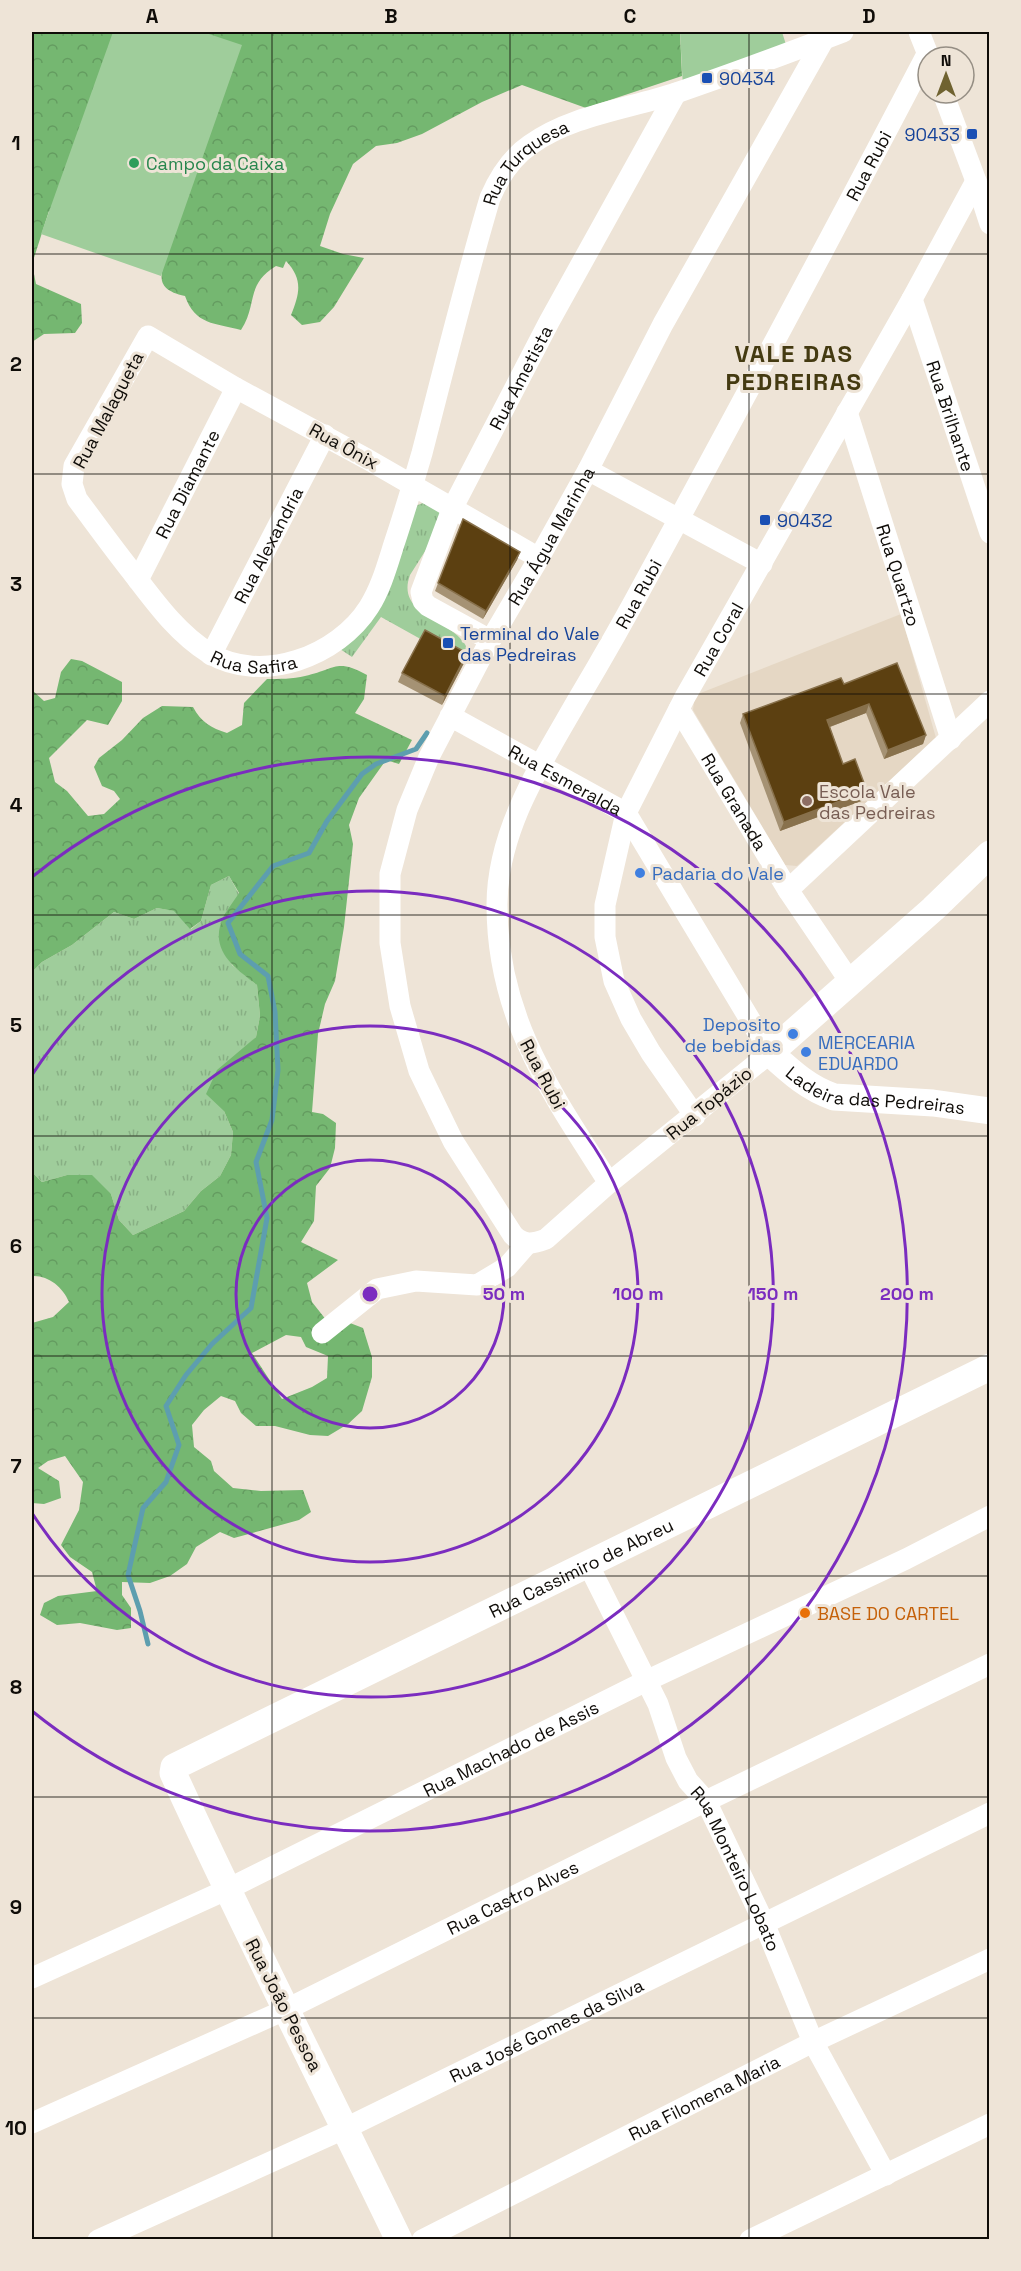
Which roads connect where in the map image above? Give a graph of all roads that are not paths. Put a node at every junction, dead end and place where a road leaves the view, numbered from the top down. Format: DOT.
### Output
graph roads {
  1 [pos="833,35"];
  2 [pos="916,79"];
  3 [pos="676,93"];
  4 [pos="947,105"];
  5 [pos="976,181"];
  6 [pos="990,224"];
  7 [pos="912,299"];
  8 [pos="148,336"];
  9 [pos="236,388"];
  10 [pos="847,412"];
  11 [pos="324,435"];
  12 [pos="588,470"];
  13 [pos="72,484"];
  14 [pos="413,486"];
  15 [pos="452,508"];
  16 [pos="679,519"];
  17 [pos="990,533"];
  18 [pos="539,558"];
  19 [pos="762,564"];
  20 [pos="138,580"];
  21 [pos="490,640"];
  22 [pos="212,655"];
  23 [pos="990,701"];
  24 [pos="679,709"];
  25 [pos="450,716"];
  26 [pos="951,740"];
  27 [pos="539,766"];
  28 [pos="626,813"];
  29 [pos="990,855"];
  30 [pos="788,890"];
  31 [pos="851,983"];
  32 [pos="770,1053"];
  33 [pos="990,1111"];
  34 [pos="695,1116"];
  35 [pos="609,1183"];
  36 [pos="528,1244"];
  37 [pos="322,1333"];
  38 [pos="990,1367"];
  39 [pos="990,1515"];
  40 [pos="588,1564"];
  41 [pos="990,1664"];
  42 [pos="646,1681"];
  43 [pos="173,1769"];
  44 [pos="706,1801"];
  45 [pos="990,1813"];
  46 [pos="226,1890"];
  47 [pos="764,1923"];
  48 [pos="990,1959"];
  49 [pos="32,1978"];
  50 [pos="287,2009"];
  51 [pos="813,2042"];
  52 [pos="32,2123"];
  53 [pos="990,2124"];
  54 [pos="345,2128"];
  55 [pos="886,2175"];
  56 [pos="98,2240"];
  57 [pos="399,2240"];
  58 [pos="422,2240"];
  59 [pos="750,2240"];
  1 -- 3 [label="street, Rua Turquesa"];
  1 -- 12 [label="street, Rua Água Marinha"];
  2 -- 16 [label="street, Rua Rubi"];
  3 -- 14 [label="street, Rua Turquesa"];
  3 -- 15 [label="street, Rua Ametista"];
  4 -- 5 [label="street"];
  5 -- 6 [label="street"];
  5 -- 7 [label="street, Rua Coral"];
  7 -- 10 [label="street, Rua Coral"];
  7 -- 17 [label="street, Rua Brilhante"];
  8 -- 9 [label="street, Rua Ônix"];
  8 -- 13 [label="street, Rua Malagueta"];
  9 -- 11 [label="street, Rua Ônix"];
  9 -- 20 [label="street, Rua Diamante"];
  10 -- 19 [label="street, Rua Coral"];
  10 -- 26 [label="street, Rua Quartzo"];
  11 -- 14 [label="street, Rua Ônix"];
  11 -- 22 [label="street, Rua Alexandria"];
  12 -- 16 [label="street"];
  12 -- 18 [label="street, Rua Água Marinha"];
  13 -- 20 [label="street, Rua Safira"];
  14 -- 15 [label="street, Rua Ônix"];
  14 -- 22 [label="street, Rua Safira"];
  15 -- 18 [label="street, Rua Ônix"];
  15 -- 21 [label="street, Rua Ametista"];
  16 -- 19 [label="street"];
  16 -- 27 [label="street, Rua Rubi"];
  18 -- 21 [label="street, Rua Água Marinha"];
  19 -- 24 [label="street, Rua Coral"];
  20 -- 22 [label="street, Rua Safira"];
  21 -- 25 [label="street, Rua Água Marinha"];
  23 -- 26 [label="street"];
  24 -- 28 [label="street, Rua Coral"];
  24 -- 30 [label="street, Rua Granada"];
  25 -- 27 [label="street, Rua Esmeralda"];
  25 -- 36 [label="street, Rua Água Marinha"];
  26 -- 30 [label="street"];
  27 -- 28 [label="street, Rua Esmeralda"];
  27 -- 35 [label="street, Rua Rubi"];
  28 -- 32 [label="street, Rua Esmeralda"];
  28 -- 34 [label="street, Rua Coral"];
  29 -- 31 [label="street, Rua Topázio"];
  30 -- 31 [label="street, Rua Granada"];
  31 -- 32 [label="street, Rua Topázio"];
  32 -- 33 [label="street, Ladeira das Pedreiras"];
  32 -- 34 [label="street, Rua Topázio"];
  34 -- 35 [label="street, Rua Topázio"];
  35 -- 36 [label="street, Rua Topázio"];
  36 -- 37 [label="street"];
  38 -- 40 [label="street, Rua Cassimiro de Abreu"];
  39 -- 42 [label="street, Rua Machado de Assis"];
  40 -- 42 [label="street, Rua Monteiro Lobato"];
  40 -- 43 [label="street, Rua Cassimiro de Abreu"];
  41 -- 44 [label="street, Rua Castro Alves"];
  42 -- 44 [label="street, Rua Monteiro Lobato"];
  42 -- 46 [label="street, Rua Machado de Assis"];
  43 -- 46 [label="street, Rua João Pessoa"];
  44 -- 47 [label="street, Rua Monteiro Lobato"];
  44 -- 50 [label="street, Rua Castro Alves"];
  45 -- 47 [label="street, Rua José Gomes da Silva"];
  46 -- 49 [label="street, Rua Machado de Assis"];
  46 -- 50 [label="street, Rua João Pessoa"];
  47 -- 51 [label="street, Rua Monteiro Lobato"];
  47 -- 54 [label="street, Rua José Gomes da Silva"];
  48 -- 51 [label="street, Rua Filomena Maria"];
  50 -- 52 [label="street, Rua Castro Alves"];
  50 -- 54 [label="street, Rua João Pessoa"];
  51 -- 55 [label="street, Rua Monteiro Lobato"];
  51 -- 58 [label="street, Rua Filomena Maria"];
  53 -- 55 [label="street"];
  54 -- 56 [label="street, Rua José Gomes da Silva"];
  54 -- 57 [label="street, Rua João Pessoa"];
  55 -- 59 [label="street"];
}
